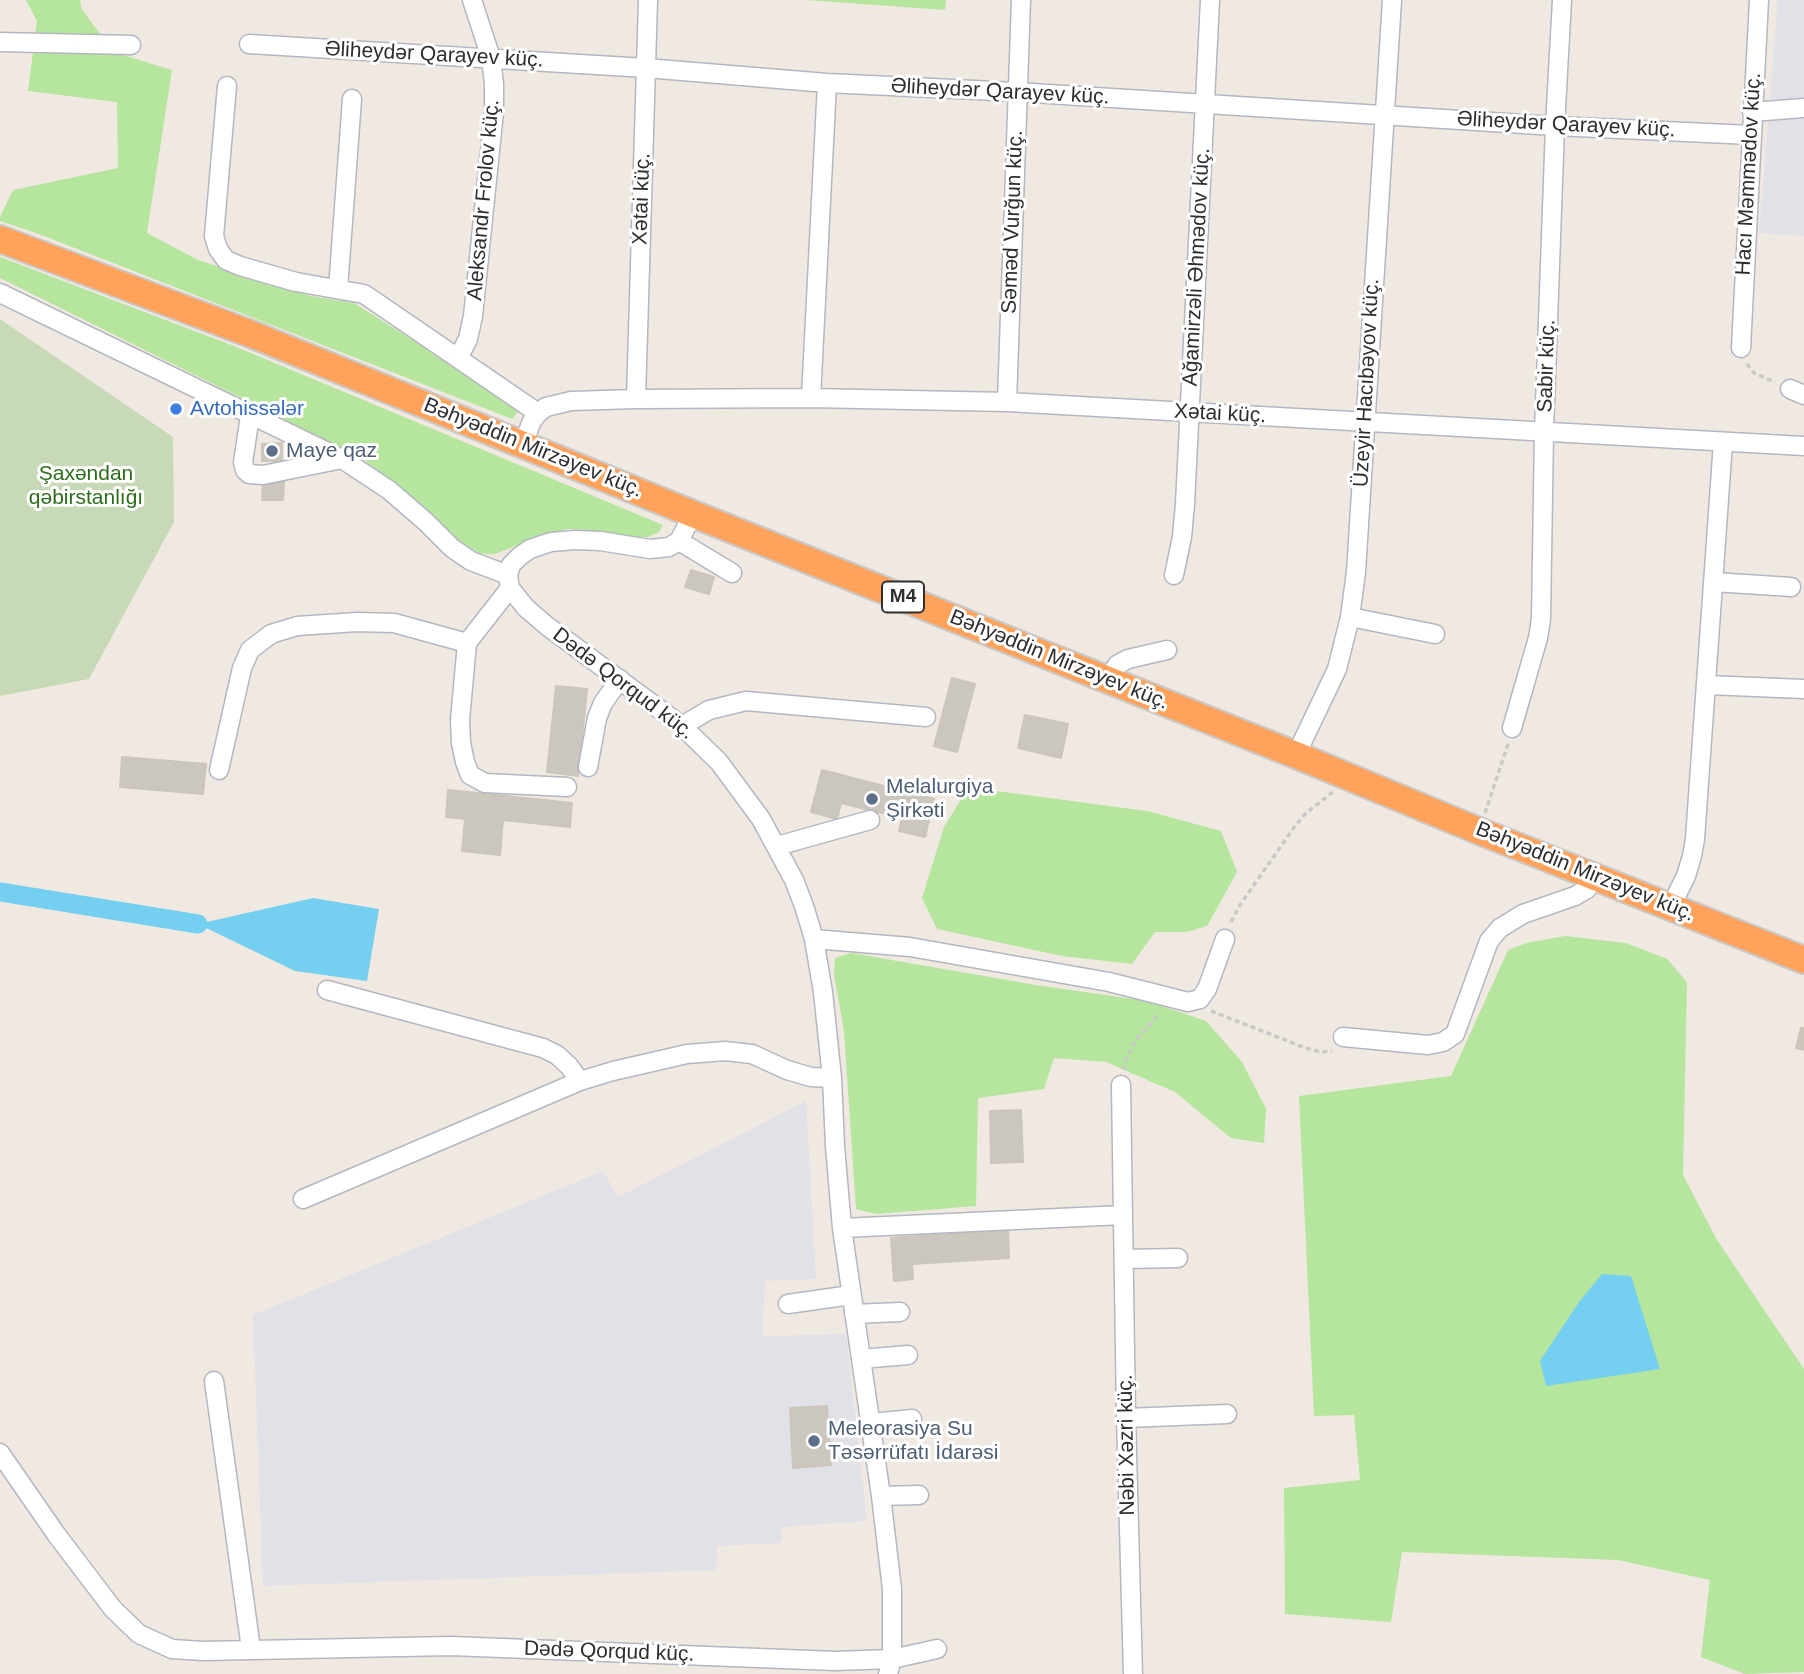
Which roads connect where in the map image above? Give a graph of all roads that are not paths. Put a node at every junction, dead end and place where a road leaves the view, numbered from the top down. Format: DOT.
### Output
graph roads {
  1 [pos="472,0"];
  2 [pos="648,0"];
  3 [pos="1021,0"];
  4 [pos="1210,0"];
  5 [pos="1392,0"];
  6 [pos="1562,0"];
  7 [pos="1759,0"];
  8 [pos="0,42"];
  9 [pos="249,44"];
  10 [pos="131,45"];
  11 [pos="491,58"];
  12 [pos="646,68"];
  13 [pos="827,83"];
  14 [pos="227,86"];
  15 [pos="1017,92"];
  16 [pos="352,99"];
  17 [pos="1205,104"];
  18 [pos="1804,108"];
  19 [pos="1752,112"];
  20 [pos="1384,114"];
  21 [pos="1555,125"];
  22 [pos="1751,135"];
  23 [pos="0,239"];
  24 [pos="338,289"];
  25 [pos="0,293"];
  26 [pos="1741,348"];
  27 [pos="458,358"];
  28 [pos="811,398"];
  29 [pos="636,399"];
  30 [pos="1007,402"];
  31 [pos="538,412"];
  32 [pos="1189,412"];
  33 [pos="250,416"];
  34 [pos="1364,422"];
  35 [pos="1544,432"];
  36 [pos="1723,442"];
  37 [pos="523,444"];
  38 [pos="1804,446"];
  39 [pos="342,459"];
  40 [pos="693,514"];
  41 [pos="679,541"];
  42 [pos="732,573"];
  43 [pos="1174,575"];
  44 [pos="509,581"];
  45 [pos="1714,582"];
  46 [pos="1791,587"];
  47 [pos="1350,617"];
  48 [pos="1435,634"];
  49 [pos="467,643"];
  50 [pos="1167,650"];
  51 [pos="1108,679"];
  52 [pos="620,680"];
  53 [pos="1707,685"];
  54 [pos="1804,689"];
  55 [pos="926,717"];
  56 [pos="682,726"];
  57 [pos="1512,728"];
  58 [pos="1296,755"];
  59 [pos="589,767"];
  60 [pos="219,770"];
  61 [pos="567,788"];
  62 [pos="870,820"];
  63 [pos="777,846"];
  64 [pos="1595,877"];
  65 [pos="1671,906"];
  66 [pos="814,939"];
  67 [pos="1225,939"];
  68 [pos="1804,960"];
  69 [pos="327,990"];
  70 [pos="1347,1037"];
  71 [pos="832,1078"];
  72 [pos="580,1082"];
  73 [pos="1121,1086"];
  74 [pos="303,1199"];
  75 [pos="1123,1215"];
  76 [pos="842,1228"];
  77 [pos="1178,1258"];
  78 [pos="1124,1259"];
  79 [pos="852,1295"];
  80 [pos="788,1304"];
  81 [pos="900,1312"];
  82 [pos="854,1314"];
  83 [pos="908,1355"];
  84 [pos="861,1359"];
  85 [pos="214,1381"];
  86 [pos="1227,1414"];
  87 [pos="1126,1418"];
  88 [pos="912,1419"];
  89 [pos="872,1426"];
  90 [pos="0,1453"];
  91 [pos="919,1495"];
  92 [pos="881,1496"];
  93 [pos="251,1649"];
  94 [pos="937,1649"];
  95 [pos="892,1669"];
  96 [pos="1133,1674"];
  1 -- 11 [label="street, Aleksandr Frolov küç."];
  2 -- 12 [label="street, Xətai küç."];
  3 -- 15 [label="street, Səməd Vurğun küç."];
  4 -- 17 [label="street, Ağamirzəli Əhmədov küç."];
  5 -- 20 [label="street, Üzeyir Hacıbəyov küç."];
  6 -- 21 [label="street, Sabir küç."];
  7 -- 19 [label="street, Hacı Məmmədov küç."];
  8 -- 10 [label="street"];
  9 -- 11 [label="street, Əliheydər Qarayev küç."];
  11 -- 12 [label="street, Əliheydər Qarayev küç."];
  11 -- 27 [label="street, Aleksandr Frolov küç."];
  12 -- 13 [label="street, Əliheydər Qarayev küç."];
  12 -- 29 [label="street, Xətai küç."];
  13 -- 15 [label="street, Əliheydər Qarayev küç."];
  13 -- 28 [label="street"];
  14 -- 24 [label="street"];
  15 -- 17 [label="street, Əliheydər Qarayev küç."];
  15 -- 30 [label="street, Səməd Vurğun küç."];
  16 -- 24 [label="street"];
  17 -- 20 [label="street, Əliheydər Qarayev küç."];
  17 -- 32 [label="street, Ağamirzəli Əhmədov küç."];
  18 -- 19 [label="street"];
  19 -- 22 [label="street, Hacı Məmmədov küç."];
  20 -- 21 [label="street, Əliheydər Qarayev küç."];
  20 -- 34 [label="street, Üzeyir Hacıbəyov küç."];
  21 -- 22 [label="street, Əliheydər Qarayev küç."];
  21 -- 35 [label="street, Sabir küç."];
  22 -- 26 [label="street, Hacı Məmmədov küç."];
  23 -- 37 [label="highway, Bəhyəddin Mirzəyev küç. / M4"];
  24 -- 27 [label="street"];
  25 -- 33 [label="street"];
  27 -- 31 [label="street"];
  28 -- 29 [label="street, Xətai küç."];
  28 -- 30 [label="street, Xətai küç."];
  29 -- 31 [label="street, Xətai küç."];
  30 -- 32 [label="street, Xətai küç."];
  31 -- 37 [label="street"];
  32 -- 34 [label="street, Xətai küç."];
  32 -- 43 [label="street, Ağamirzəli Əhmədov küç."];
  33 -- 39 [label="street"];
  33 -- 39 [label="street"];
  34 -- 35 [label="street, Xətai küç."];
  34 -- 47 [label="street, Üzeyir Hacıbəyov küç."];
  35 -- 36 [label="street, Xətai küç."];
  35 -- 57 [label="street, Sabir küç."];
  36 -- 38 [label="street, Xətai küç."];
  36 -- 45 [label="street"];
  37 -- 40 [label="highway, Bəhyəddin Mirzəyev küç. / M4"];
  39 -- 44 [label="street"];
  40 -- 41 [label="street"];
  40 -- 51 [label="highway, Bəhyəddin Mirzəyev küç. / M4"];
  41 -- 42 [label="street"];
  41 -- 44 [label="street"];
  44 -- 49 [label="street"];
  44 -- 52 [label="street, Dədə Qorqud küç."];
  45 -- 46 [label="street"];
  45 -- 53 [label="street"];
  47 -- 48 [label="street"];
  47 -- 58 [label="street, Üzeyir Hacıbəyov küç."];
  49 -- 60 [label="street"];
  49 -- 61 [label="street"];
  50 -- 51 [label="street"];
  51 -- 58 [label="highway, Bəhyəddin Mirzəyev küç. / M4"];
  52 -- 56 [label="street, Dədə Qorqud küç."];
  52 -- 59 [label="street"];
  53 -- 54 [label="street"];
  53 -- 65 [label="street"];
  55 -- 56 [label="street"];
  56 -- 63 [label="street, Dədə Qorqud küç."];
  58 -- 64 [label="highway, Bəhyəddin Mirzəyev küç. / M4"];
  62 -- 63 [label="street"];
  63 -- 66 [label="street, Dədə Qorqud küç."];
  64 -- 65 [label="highway, Bəhyəddin Mirzəyev küç. / M4"];
  64 -- 70 [label="street"];
  65 -- 68 [label="highway, Bəhyəddin Mirzəyev küç. / M4"];
  66 -- 67 [label="street"];
  66 -- 71 [label="street, Dədə Qorqud küç."];
  69 -- 72 [label="street"];
  71 -- 72 [label="street"];
  71 -- 76 [label="street, Dədə Qorqud küç."];
  72 -- 74 [label="street"];
  73 -- 75 [label="street, Nəbi Xəzri küç."];
  75 -- 76 [label="street"];
  75 -- 78 [label="street, Nəbi Xəzri küç."];
  76 -- 79 [label="street, Dədə Qorqud küç."];
  77 -- 78 [label="street"];
  78 -- 87 [label="street, Nəbi Xəzri küç."];
  79 -- 80 [label="street"];
  79 -- 82 [label="street, Dədə Qorqud küç."];
  81 -- 82 [label="street"];
  82 -- 84 [label="street, Dədə Qorqud küç."];
  83 -- 84 [label="street"];
  84 -- 89 [label="street, Dədə Qorqud küç."];
  85 -- 93 [label="street"];
  86 -- 87 [label="street"];
  87 -- 96 [label="street, Nəbi Xəzri küç."];
  88 -- 89 [label="street"];
  89 -- 92 [label="street, Dədə Qorqud küç."];
  90 -- 93 [label="street, Dədə Qorqud küç."];
  91 -- 92 [label="street"];
  92 -- 95 [label="street, Dədə Qorqud küç."];
  93 -- 95 [label="street, Dədə Qorqud küç."];
  94 -- 95 [label="street"];
}
